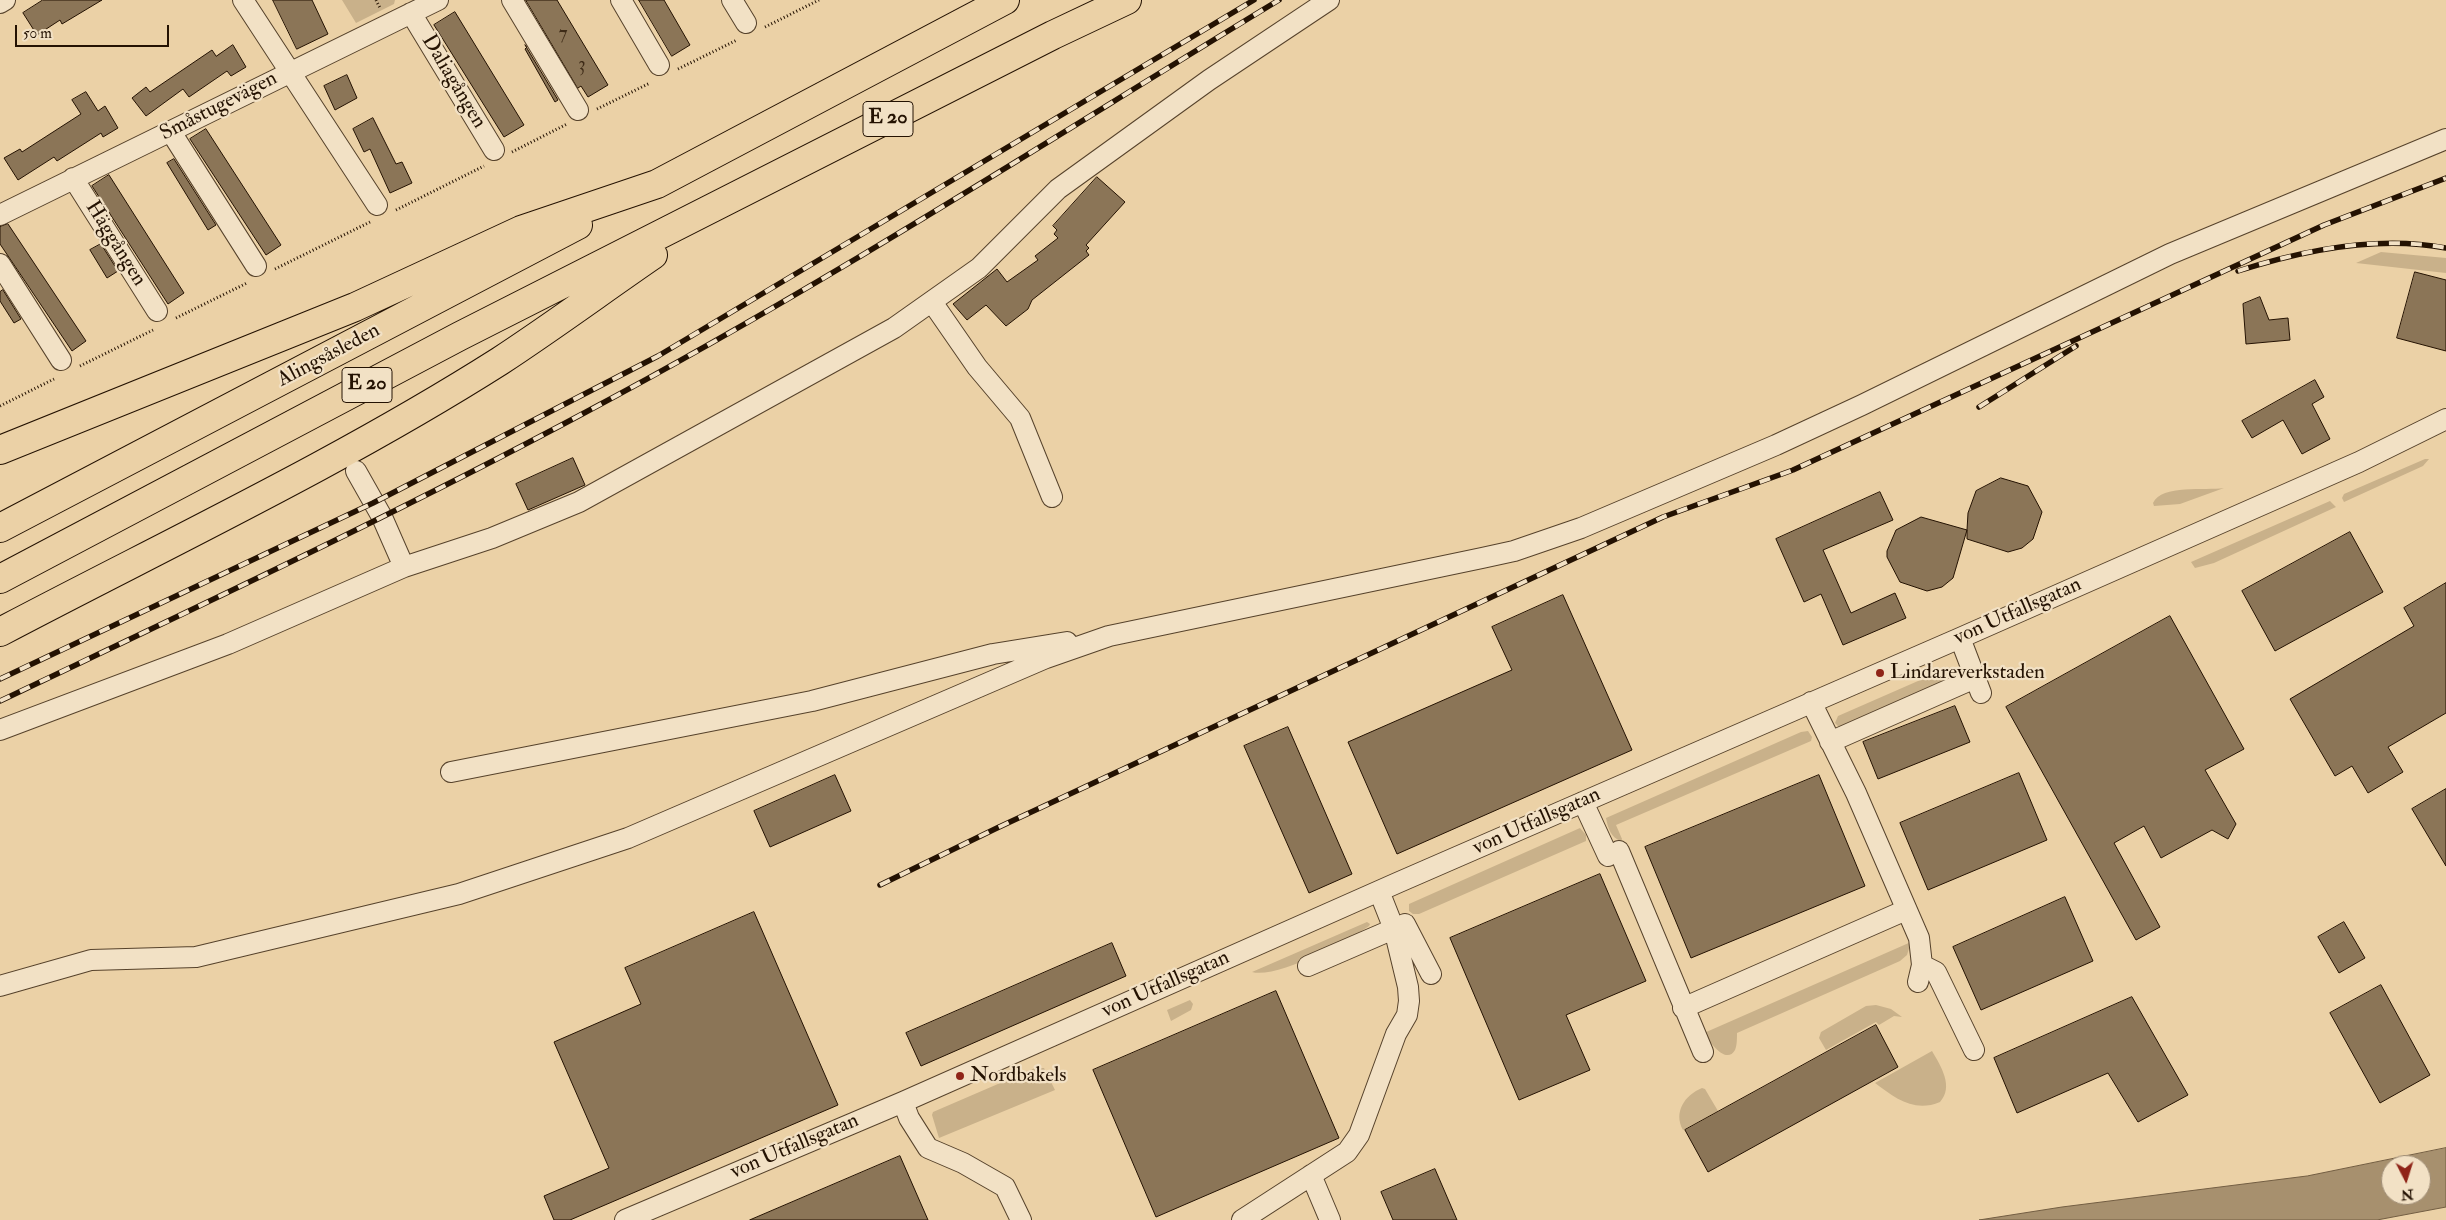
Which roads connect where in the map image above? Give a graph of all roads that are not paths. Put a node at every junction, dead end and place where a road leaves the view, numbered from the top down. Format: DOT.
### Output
graph roads {
  1 [pos="5,0"];
  2 [pos="243,0"];
  3 [pos="438,0"];
  4 [pos="512,0"];
  5 [pos="621,0"];
  6 [pos="732,0"];
  7 [pos="979,0"];
  8 [pos="1005,0"];
  9 [pos="1112,0"];
  10 [pos="1126,0"];
  11 [pos="1329,0"];
  12 [pos="0,3"];
  13 [pos="411,14"];
  14 [pos="1072,26"];
  15 [pos="750,30"];
  16 [pos="921,46"];
  17 [pos="289,72"];
  18 [pos="664,72"];
  19 [pos="581,114"];
  20 [pos="170,132"];
  21 [pos="2446,139"];
  22 [pos="497,156"];
  23 [pos="73,178"];
  24 [pos="657,184"];
  25 [pos="736,197"];
  26 [pos="382,212"];
  27 [pos="0,215"];
  28 [pos="0,264"];
  29 [pos="260,272"];
  30 [pos="932,302"];
  31 [pos="162,319"];
  32 [pos="66,368"];
  33 [pos="2446,419"];
  34 [pos="0,450"];
  35 [pos="356,471"];
  36 [pos="1052,497"];
  37 [pos="0,528"];
  38 [pos="404,567"];
  39 [pos="0,579"];
  40 [pos="0,632"];
  41 [pos="1109,636"];
  42 [pos="1960,638"];
  43 [pos="1811,702"];
  44 [pos="0,730"];
  45 [pos="1830,742"];
  46 [pos="450,772"];
  47 [pos="1583,802"];
  48 [pos="1379,891"];
  49 [pos="1906,910"];
  50 [pos="1394,929"];
  51 [pos="1308,966"];
  52 [pos="1430,974"];
  53 [pos="0,986"];
  54 [pos="1683,1008"];
  55 [pos="1974,1050"];
  56 [pos="1703,1052"];
  57 [pos="903,1102"];
  58 [pos="1311,1175"];
  59 [pos="653,1215"];
  60 [pos="626,1220"];
  61 [pos="1021,1220"];
  62 [pos="1242,1220"];
  63 [pos="1330,1220"];
  1 -- 12 [label="street"];
  2 -- 17 [label="street"];
  3 -- 13 [label="street, Småstugevägen"];
  4 -- 19 [label="street"];
  5 -- 18 [label="street"];
  6 -- 15 [label="street"];
  7 -- 16 [label="highway"];
  8 -- 16 [label="highway, E 20"];
  9 -- 14 [label="highway, E 20"];
  10 -- 14 [label="highway"];
  11 -- 30 [label="street"];
  13 -- 17 [label="street, Småstugevägen"];
  13 -- 22 [label="street, Daliagången"];
  14 -- 25 [label="highway, E 20"];
  16 -- 24 [label="highway, E 20"];
  17 -- 20 [label="street, Småstugevägen"];
  17 -- 26 [label="street"];
  20 -- 23 [label="street, Småstugevägen"];
  20 -- 29 [label="street"];
  21 -- 41 [label="street"];
  23 -- 27 [label="street, Småstugevägen"];
  23 -- 31 [label="street, Häggången"];
  24 -- 34 [label="highway"];
  24 -- 37 [label="highway, Alingsåsleden / E 20"];
  25 -- 39 [label="highway, E 20"];
  25 -- 40 [label="highway"];
  28 -- 32 [label="street"];
  30 -- 36 [label="street"];
  30 -- 38 [label="street"];
  33 -- 42 [label="street, von Utfallsgatan"];
  35 -- 38 [label="street"];
  38 -- 44 [label="street"];
  41 -- 46 [label="street"];
  41 -- 53 [label="street"];
  42 -- 43 [label="street, von Utfallsgatan"];
  42 -- 45 [label="street"];
  43 -- 45 [label="street"];
  43 -- 47 [label="street, von Utfallsgatan"];
  45 -- 49 [label="street"];
  47 -- 48 [label="street, von Utfallsgatan"];
  47 -- 54 [label="street"];
  48 -- 50 [label="street"];
  48 -- 57 [label="street, von Utfallsgatan"];
  49 -- 54 [label="street"];
  49 -- 55 [label="street"];
  50 -- 51 [label="street"];
  50 -- 52 [label="street"];
  50 -- 58 [label="street"];
  54 -- 56 [label="street"];
  57 -- 59 [label="street, von Utfallsgatan"];
  57 -- 61 [label="street"];
  58 -- 62 [label="street"];
  58 -- 63 [label="street"];
  59 -- 60 [label="street, von Utfallsgatan"];
}
